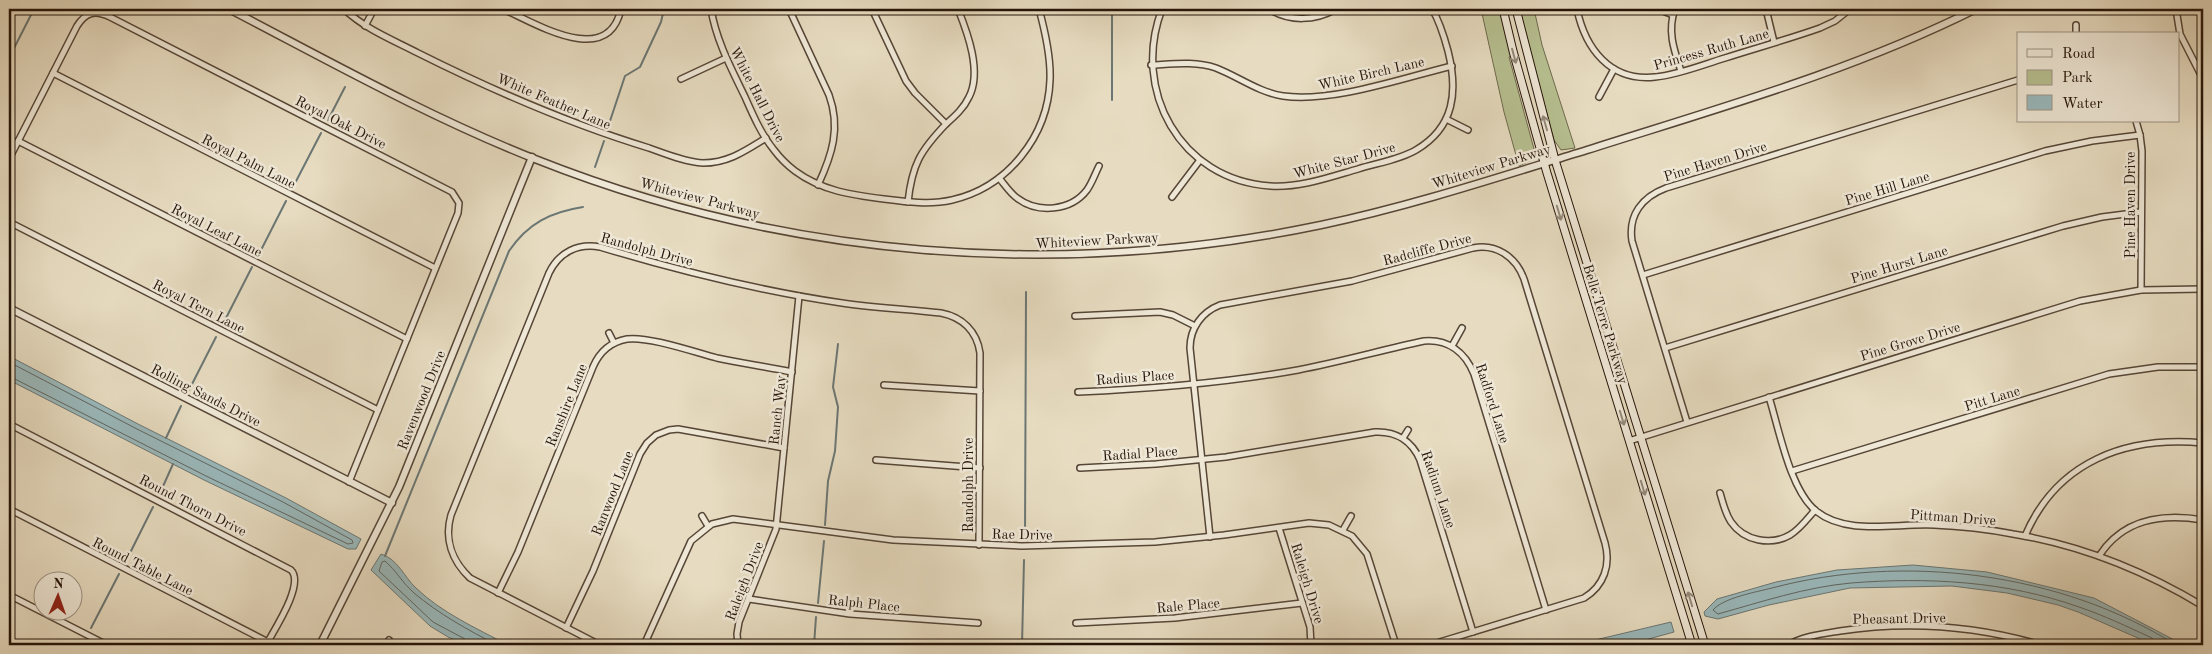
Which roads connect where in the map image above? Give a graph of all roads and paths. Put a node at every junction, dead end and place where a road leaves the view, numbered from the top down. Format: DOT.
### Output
graph roads {
  1 [pos="229,9"];
  2 [pos="344,9"];
  3 [pos="374,9"];
  4 [pos="503,9"];
  5 [pos="621,9"];
  6 [pos="711,9"];
  7 [pos="788,9"];
  8 [pos="872,9"];
  9 [pos="958,9"];
  10 [pos="1038,9"];
  11 [pos="1162,9"];
  12 [pos="1269,9"];
  13 [pos="1336,9"];
  14 [pos="1432,9"];
  15 [pos="1504,9"];
  16 [pos="1516,9"];
  17 [pos="1577,9"];
  18 [pos="1658,9"];
  19 [pos="1675,9"];
  20 [pos="1766,9"];
  21 [pos="1850,9"];
  22 [pos="1976,9"];
  23 [pos="2176,9"];
  24 [pos="1673,15"];
  25 [pos="2076,25"];
  26 [pos="365,26"];
  27 [pos="2076,32"];
  28 [pos="2180,32"];
  29 [pos="2180,34"];
  30 [pos="1774,42"];
  31 [pos="726,58"];
  32 [pos="1151,65"];
  33 [pos="1452,66"];
  34 [pos="1614,69"];
  35 [pos="1681,71"];
  36 [pos="53,73"];
  37 [pos="681,79"];
  38 [pos="2017,80"];
  39 [pos="2203,80"];
  40 [pos="1599,97"];
  41 [pos="1446,119"];
  42 [pos="2136,122"];
  43 [pos="946,124"];
  44 [pos="1468,130"];
  45 [pos="2140,135"];
  46 [pos="766,138"];
  47 [pos="18,141"];
  48 [pos="532,158"];
  49 [pos="9,159"];
  50 [pos="1200,160"];
  51 [pos="1556,160"];
  52 [pos="1544,163"];
  53 [pos="1099,166"];
  54 [pos="999,178"];
  55 [pos="818,184"];
  56 [pos="1172,197"];
  57 [pos="908,202"];
  58 [pos="2141,212"];
  59 [pos="9,222"];
  60 [pos="435,268"];
  61 [pos="1642,275"];
  62 [pos="2203,289"];
  63 [pos="2141,290"];
  64 [pos="799,296"];
  65 [pos="9,308"];
  66 [pos="1075,316"];
  67 [pos="1195,326"];
  68 [pos="1462,328"];
  69 [pos="609,333"];
  70 [pos="406,339"];
  71 [pos="614,343"];
  72 [pos="1452,346"];
  73 [pos="1665,348"];
  74 [pos="2203,367"];
  75 [pos="792,372"];
  76 [pos="1193,384"];
  77 [pos="884,385"];
  78 [pos="980,392"];
  79 [pos="1078,392"];
  80 [pos="1769,397"];
  81 [pos="378,410"];
  82 [pos="1688,422"];
  83 [pos="9,424"];
  84 [pos="1408,430"];
  85 [pos="1640,437"];
  86 [pos="1402,438"];
  87 [pos="1629,441"];
  88 [pos="2203,443"];
  89 [pos="784,448"];
  90 [pos="876,460"];
  91 [pos="1201,460"];
  92 [pos="980,468"];
  93 [pos="1080,468"];
  94 [pos="1792,471"];
  95 [pos="350,482"];
  96 [pos="1720,493"];
  97 [pos="392,504"];
  98 [pos="9,509"];
  99 [pos="1815,510"];
  100 [pos="702,516"];
  101 [pos="1351,516"];
  102 [pos="2203,520"];
  103 [pos="708,526"];
  104 [pos="776,526"];
  105 [pos="1279,528"];
  106 [pos="1343,530"];
  107 [pos="2025,536"];
  108 [pos="1210,537"];
  109 [pos="979,545"];
  110 [pos="2099,556"];
  111 [pos="498,593"];
  112 [pos="9,595"];
  113 [pos="749,599"];
  114 [pos="1302,603"];
  115 [pos="2203,606"];
  116 [pos="1546,610"];
  117 [pos="978,622"];
  118 [pos="1076,623"];
  119 [pos="566,628"];
  120 [pos="1473,632"];
  121 [pos="267,644"];
  122 [pos="107,645"];
  123 [pos="320,645"];
  124 [pos="600,645"];
  125 [pos="644,645"];
  126 [pos="738,645"];
  127 [pos="1311,645"];
  128 [pos="1396,645"];
  129 [pos="1430,645"];
  130 [pos="1692,645"];
  131 [pos="1705,645"];
  132 [pos="1788,645"];
  133 [pos="2041,645"];
  1 -- 48 [label="street, Whiteview Parkway"];
  2 -- 26 [label="street, White Feather Lane"];
  3 -- 26 [label="street"];
  4 -- 5 [label="street"];
  6 -- 31 [label="street, White Hall Drive"];
  7 -- 55 [label="street"];
  8 -- 43 [label="street"];
  9 -- 43 [label="street"];
  10 -- 54 [label="street, White Hall Drive"];
  11 -- 32 [label="street, White Star Drive"];
  12 -- 13 [label="street"];
  14 -- 33 [label="street, White Star Drive"];
  15 -- 52 [label="main road, Belle Terre Parkway, one-way"];
  51 -- 16 [label="main road, Belle Terre Parkway, one-way"];
  17 -- 34 [label="street, Princess Ruth Lane"];
  18 -- 24 [label="street"];
  19 -- 24 [label="street"];
  20 -- 30 [label="street"];
  21 -- 30 [label="street, Princess Ruth Lane"];
  22 -- 51 [label="street, Whiteview Parkway"];
  23 -- 28 [label="street"];
  24 -- 35 [label="street"];
  25 -- 27 [label="street"];
  26 -- 46 [label="street, White Feather Lane"];
  29 -- 39 [label="street"];
  30 -- 35 [label="street, Princess Ruth Lane"];
  31 -- 37 [label="street"];
  31 -- 46 [label="street, White Hall Drive"];
  32 -- 33 [label="street, White Birch Lane"];
  32 -- 50 [label="street, White Star Drive"];
  33 -- 41 [label="street, White Star Drive"];
  34 -- 35 [label="street, Princess Ruth Lane"];
  34 -- 40 [label="street"];
  36 -- 47 [label="street, Royal Oak Drive"];
  36 -- 60 [label="street, Royal Palm Lane"];
  36 -- 60 [label="street, Royal Oak Drive"];
  38 -- 61 [label="street, Pine Haven Drive"];
  41 -- 44 [label="street"];
  41 -- 50 [label="street, White Star Drive"];
  42 -- 45 [label="street, Pine Haven Drive"];
  43 -- 57 [label="street"];
  45 -- 58 [label="street, Pine Haven Drive"];
  45 -- 61 [label="street, Pine Hill Lane"];
  46 -- 55 [label="street, White Hall Drive"];
  47 -- 49 [label="street, Royal Oak Drive"];
  47 -- 70 [label="street, Royal Leaf Lane"];
  48 -- 52 [label="street, Whiteview Parkway"];
  48 -- 97 [label="street, Ravenwood Drive"];
  50 -- 56 [label="street"];
  51 -- 52 [label="street, Whiteview Parkway"];
  51 -- 85 [label="main road, Belle Terre Parkway"];
  52 -- 87 [label="main road, Belle Terre Parkway, one-way"];
  53 -- 54 [label="street"];
  54 -- 57 [label="street, White Hall Drive"];
  55 -- 57 [label="street, White Hall Drive"];
  58 -- 63 [label="street, Pine Haven Drive"];
  58 -- 73 [label="street, Pine Hurst Lane"];
  59 -- 81 [label="street, Royal Tern Lane"];
  60 -- 70 [label="street, Royal Oak Drive"];
  61 -- 73 [label="street, Pine Haven Drive"];
  62 -- 63 [label="street, Pine Grove Drive"];
  63 -- 80 [label="street, Pine Grove Drive"];
  64 -- 75 [label="street, Ranch Way"];
  64 -- 78 [label="street, Randolph Drive"];
  64 -- 111 [label="street, Randolph Drive"];
  65 -- 95 [label="street, Rolling Sands Drive"];
  66 -- 67 [label="street"];
  67 -- 76 [label="street"];
  67 -- 116 [label="street, Radcliffe Drive"];
  68 -- 72 [label="street"];
  69 -- 71 [label="street"];
  70 -- 81 [label="street, Royal Oak Drive"];
  71 -- 75 [label="street"];
  71 -- 111 [label="street, Ranshire Lane"];
  72 -- 76 [label="street"];
  72 -- 116 [label="street, Radford Lane"];
  73 -- 82 [label="street, Pine Haven Drive"];
  74 -- 94 [label="street, Pitt Lane"];
  75 -- 89 [label="street, Ranch Way"];
  76 -- 79 [label="street, Radius Place"];
  76 -- 91 [label="street"];
  77 -- 78 [label="street"];
  78 -- 92 [label="street, Randolph Drive"];
  80 -- 82 [label="street, Pine Grove Drive"];
  80 -- 94 [label="street, Pittman Drive"];
  81 -- 95 [label="street, Royal Oak Drive"];
  82 -- 85 [label="street, Pine Grove Drive"];
  83 -- 121 [label="street, Round Thorn Drive"];
  84 -- 86 [label="street"];
  85 -- 87 [label="street, Pine Grove Drive"];
  131 -- 85 [label="main road, Belle Terre Parkway, one-way"];
  86 -- 91 [label="street"];
  86 -- 120 [label="street, Radium Lane"];
  87 -- 130 [label="main road, Belle Terre Parkway, one-way"];
  88 -- 107 [label="street"];
  89 -- 104 [label="street, Ranch Way"];
  89 -- 119 [label="street, Ranwood Lane"];
  90 -- 92 [label="street"];
  91 -- 93 [label="street, Radial Place"];
  91 -- 108 [label="street"];
  92 -- 109 [label="street, Randolph Drive"];
  94 -- 99 [label="street, Pittman Drive"];
  95 -- 97 [label="street, Rolling Sands Drive"];
  96 -- 99 [label="street"];
  97 -- 123 [label="street, Ravenwood Drive"];
  98 -- 121 [label="street, Round Table Lane"];
  99 -- 107 [label="street, Pittman Drive"];
  100 -- 103 [label="street"];
  101 -- 106 [label="street"];
  102 -- 110 [label="street"];
  103 -- 104 [label="street, Rae Drive"];
  103 -- 125 [label="street, Rae Drive"];
  104 -- 109 [label="street, Rae Drive"];
  104 -- 113 [label="street, Raleigh Drive"];
  105 -- 106 [label="street, Rae Drive"];
  105 -- 108 [label="street, Rae Drive"];
  105 -- 114 [label="street, Raleigh Drive"];
  106 -- 128 [label="street, Rae Drive"];
  107 -- 110 [label="street, Pittman Drive"];
  108 -- 109 [label="street, Rae Drive"];
  110 -- 115 [label="street, Pittman Drive"];
  111 -- 119 [label="street, Randolph Drive"];
  112 -- 122 [label="street"];
  113 -- 117 [label="street, Ralph Place"];
  113 -- 126 [label="street, Raleigh Drive"];
  114 -- 118 [label="street, Rale Place"];
  114 -- 127 [label="street, Raleigh Drive"];
  116 -- 120 [label="street, Radcliffe Drive"];
  119 -- 124 [label="street, Randolph Drive"];
  120 -- 129 [label="street, Radcliffe Drive"];
  132 -- 133 [label="street, Pheasant Drive"];
}
